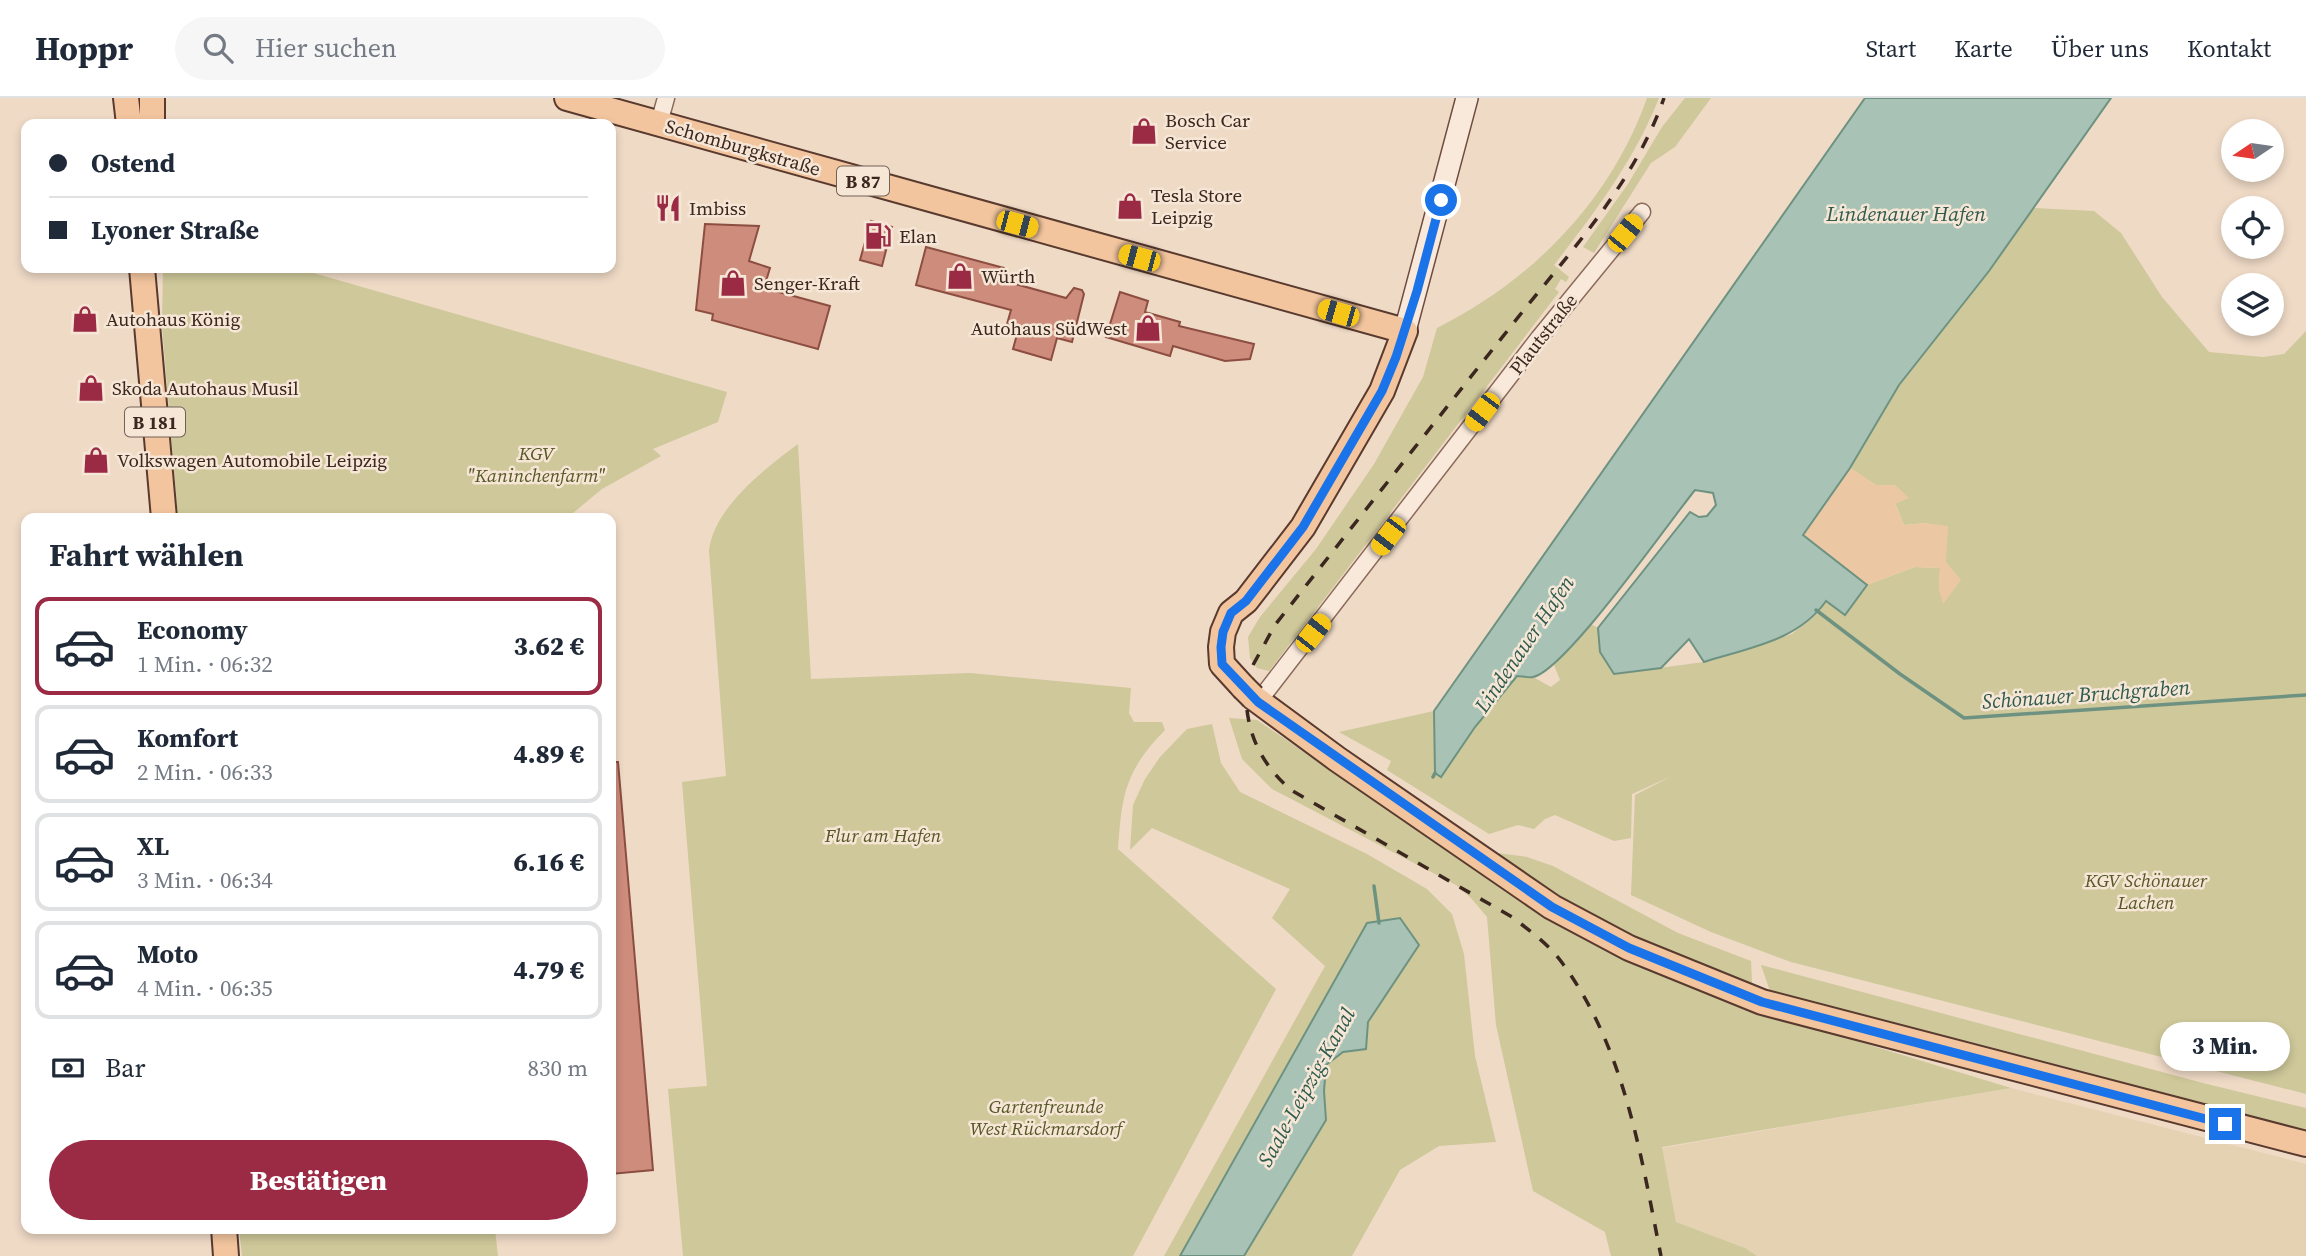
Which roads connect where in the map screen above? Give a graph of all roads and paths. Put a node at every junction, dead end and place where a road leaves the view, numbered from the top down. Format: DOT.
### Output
graph roads {
  1 [pos="126,98"];
  2 [pos="152,98"];
  3 [pos="567,98"];
  4 [pos="666,98"];
  5 [pos="1467,98"];
  6 [pos="128,119"];
  7 [pos="152,119"];
  8 [pos="659,123"];
  9 [pos="1642,212"];
  10 [pos="142,273"];
  11 [pos="150,273"];
  12 [pos="147,325"];
  13 [pos="1405,331"];
  14 [pos="164,513"];
  15 [pos="1248,692"];
  16 [pos="2306,1144"];
  17 [pos="224,1234"];
  18 [pos="226,1256"];
  1 -- 6 [label="main road"];
  2 -- 7 [label="main road"];
  3 -- 8 [label="main road, Schomburgkstraße / B 87"];
  4 -- 8 [label="street"];
  5 -- 13 [label="main road"];
  8 -- 13 [label="main road, Schomburgkstraße / B 87"];
  9 -- 15 [label="street, Plautstraße"];
  10 -- 12 [label="main road, B 181"];
  11 -- 12 [label="main road, B 181"];
  12 -- 14 [label="main road, B 181"];
  13 -- 15 [label="main road"];
  15 -- 16 [label="main road"];
  17 -- 18 [label="main road"];
}
